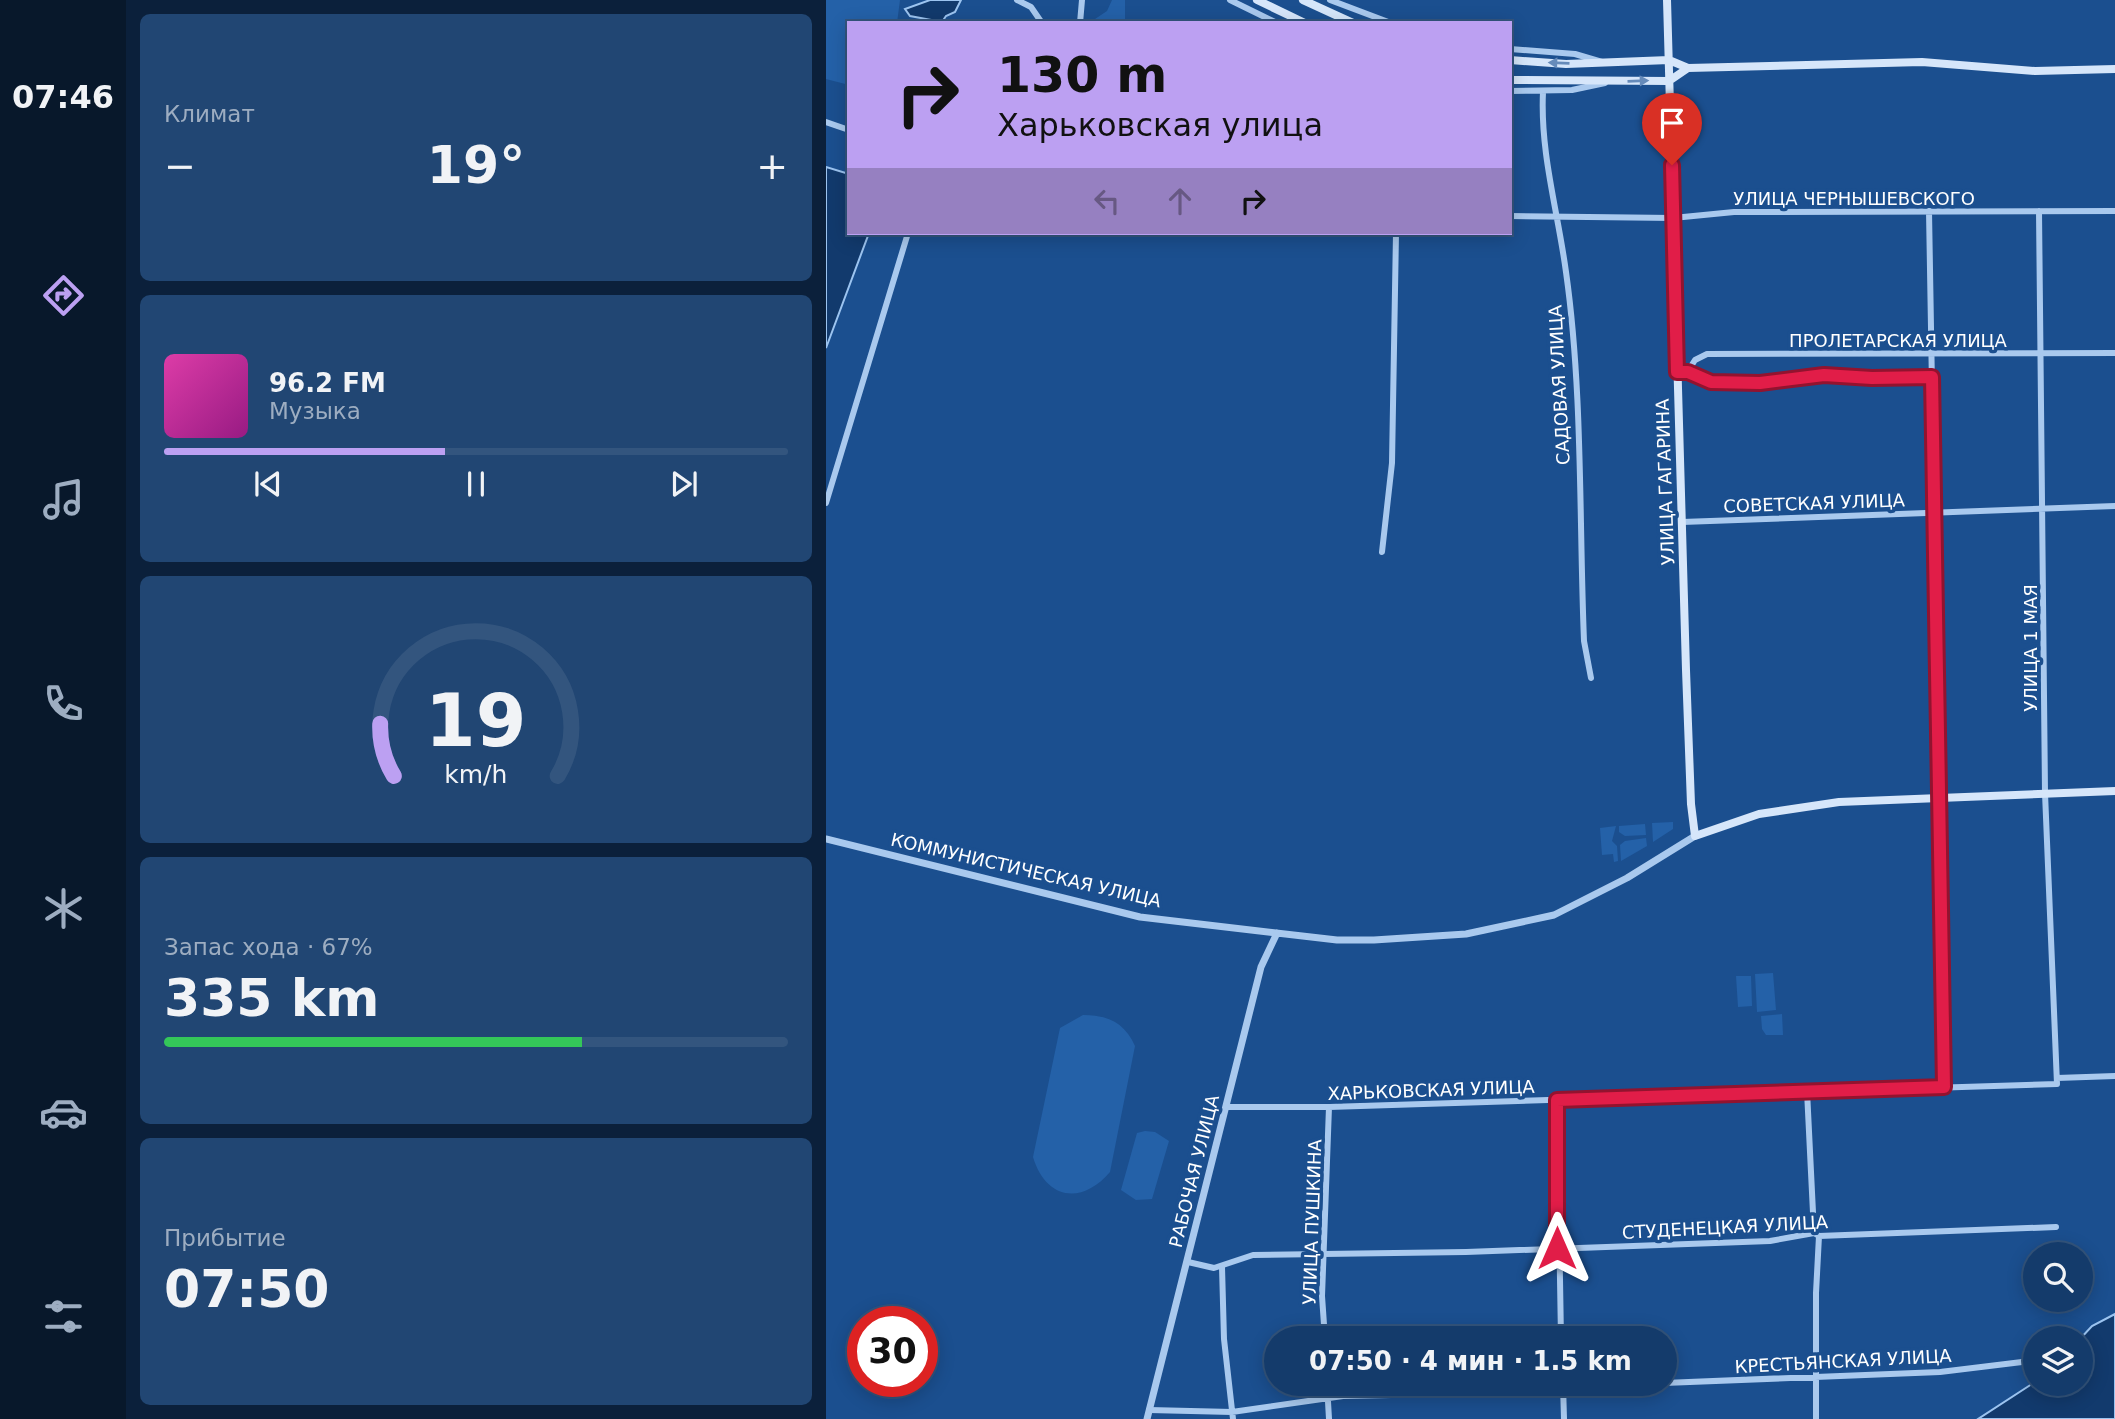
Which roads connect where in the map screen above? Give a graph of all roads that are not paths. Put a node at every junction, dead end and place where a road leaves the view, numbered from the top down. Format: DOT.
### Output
graph roads {
  1 [pos="1017,0"];
  2 [pos="1082,0"];
  3 [pos="1230,0"];
  4 [pos="1257,0"];
  5 [pos="1303,0"];
  6 [pos="1330,0"];
  7 [pos="1667,0"];
  8 [pos="1041,21"];
  9 [pos="1080,21"];
  10 [pos="1273,21"];
  11 [pos="1301,21"];
  12 [pos="1349,21"];
  13 [pos="1386,21"];
  14 [pos="1512,48"];
  15 [pos="1512,60"];
  16 [pos="1669,60"];
  17 [pos="1607,63"];
  18 [pos="1689,68"];
  19 [pos="2115,69"];
  20 [pos="1512,80"];
  21 [pos="1670,81"];
  22 [pos="1607,82"];
  23 [pos="1512,91"];
  24 [pos="1543,92"];
  25 [pos="826,122"];
  26 [pos="847,129"];
  27 [pos="1930,211"];
  28 [pos="2039,211"];
  29 [pos="2115,211"];
  30 [pos="1512,216"];
  31 [pos="1554,216"];
  32 [pos="1674,218"];
  33 [pos="907,235"];
  34 [pos="1396,235"];
  35 [pos="2115,352"];
  36 [pos="1932,353"];
  37 [pos="2042,355"];
  38 [pos="1677,372"];
  39 [pos="1688,372"];
  40 [pos="1932,377"];
  41 [pos="826,503"];
  42 [pos="2115,506"];
  43 [pos="2042,509"];
  44 [pos="1934,513"];
  45 [pos="1682,522"];
  46 [pos="1382,552"];
  47 [pos="1591,678"];
  48 [pos="2115,791"];
  49 [pos="2045,793"];
  50 [pos="1940,797"];
  51 [pos="1695,836"];
  52 [pos="826,839"];
  53 [pos="1277,933"];
  54 [pos="2115,1076"];
  55 [pos="2057,1081"];
  56 [pos="1944,1087"];
  57 [pos="1807,1091"];
  58 [pos="1557,1100"];
  59 [pos="1226,1107"];
  60 [pos="1329,1107"];
  61 [pos="2056,1227"];
  62 [pos="1816,1235"];
  63 [pos="1557,1248"];
  64 [pos="1323,1255"];
  65 [pos="1188,1262"];
  66 [pos="1222,1267"];
  67 [pos="1325,1326"];
  68 [pos="1560,1326"];
  69 [pos="2022,1362"];
  70 [pos="1817,1377"];
  71 [pos="1677,1382"];
  72 [pos="1392,1396"];
  73 [pos="1563,1396"];
  74 [pos="1328,1398"];
  75 [pos="1149,1410"];
  76 [pos="1232,1416"];
  77 [pos="1147,1419"];
  78 [pos="1329,1419"];
  79 [pos="1564,1419"];
  80 [pos="1816,1419"];
  1 -- 8 [label="street"];
  2 -- 9 [label="street"];
  3 -- 10 [label="street"];
  4 -- 11 [label="main road"];
  5 -- 12 [label="main road"];
  6 -- 13 [label="street"];
  7 -- 16 [label="main road, УЛИЦА ГАГАРИНА"];
  14 -- 17 [label="street"];
  17 -- 15 [label="main road, one-way"];
  16 -- 17 [label="main road"];
  16 -- 18 [label="main road"];
  16 -- 21 [label="main road, УЛИЦА ГАГАРИНА"];
  18 -- 19 [label="main road"];
  18 -- 21 [label="main road"];
  20 -- 22 [label="main road"];
  22 -- 21 [label="main road, one-way"];
  21 -- 32 [label="main road, УЛИЦА ГАГАРИНА"];
  22 -- 24 [label="street"];
  23 -- 24 [label="street"];
  24 -- 31 [label="street, САДОВАЯ УЛИЦА"];
  25 -- 26 [label="street"];
  27 -- 28 [label="street, УЛИЦА ЧЕРНЫШЕВСКОГО"];
  27 -- 32 [label="street, УЛИЦА ЧЕРНЫШЕВСКОГО"];
  27 -- 36 [label="street"];
  28 -- 29 [label="street, УЛИЦА ЧЕРНЫШЕВСКОГО"];
  28 -- 37 [label="street, УЛИЦА 1 МАЯ"];
  30 -- 31 [label="street, УЛИЦА ЧЕРНЫШЕВСКОГО"];
  31 -- 32 [label="street, УЛИЦА ЧЕРНЫШЕВСКОГО"];
  31 -- 47 [label="street, САДОВАЯ УЛИЦА"];
  32 -- 38 [label="main road, УЛИЦА ГАГАРИНА"];
  33 -- 41 [label="street"];
  34 -- 46 [label="street"];
  35 -- 37 [label="street, ПРОЛЕТАРСКАЯ УЛИЦА"];
  36 -- 37 [label="street, ПРОЛЕТАРСКАЯ УЛИЦА"];
  36 -- 39 [label="street, ПРОЛЕТАРСКАЯ УЛИЦА"];
  36 -- 40 [label="street"];
  37 -- 43 [label="street, УЛИЦА 1 МАЯ"];
  38 -- 39 [label="street, ПРОЛЕТАРСКАЯ УЛИЦА"];
  38 -- 45 [label="main road, УЛИЦА ГАГАРИНА"];
  39 -- 40 [label="street, ПРОЛЕТАРСКАЯ УЛИЦА"];
  40 -- 44 [label="street"];
  42 -- 43 [label="street, СОВЕТСКАЯ УЛИЦА"];
  43 -- 44 [label="street, СОВЕТСКАЯ УЛИЦА"];
  43 -- 49 [label="street, УЛИЦА 1 МАЯ"];
  44 -- 45 [label="street, СОВЕТСКАЯ УЛИЦА"];
  44 -- 50 [label="street"];
  45 -- 51 [label="main road, УЛИЦА ГАГАРИНА"];
  48 -- 49 [label="main road, КОММУНИСТИЧЕСКАЯ УЛИЦА"];
  49 -- 50 [label="main road, КОММУНИСТИЧЕСКАЯ УЛИЦА"];
  49 -- 55 [label="street, УЛИЦА 1 МАЯ"];
  50 -- 51 [label="main road, КОММУНИСТИЧЕСКАЯ УЛИЦА"];
  50 -- 56 [label="street"];
  51 -- 53 [label="street, КОММУНИСТИЧЕСКАЯ УЛИЦА"];
  52 -- 53 [label="street, КОММУНИСТИЧЕСКАЯ УЛИЦА"];
  53 -- 59 [label="street, РАБОЧАЯ УЛИЦА"];
  54 -- 55 [label="street, ХАРЬКОВСКАЯ УЛИЦА"];
  55 -- 56 [label="street, ХАРЬКОВСКАЯ УЛИЦА"];
  56 -- 57 [label="street, ХАРЬКОВСКАЯ УЛИЦА"];
  57 -- 58 [label="street, ХАРЬКОВСКАЯ УЛИЦА"];
  57 -- 62 [label="street"];
  58 -- 60 [label="street, ХАРЬКОВСКАЯ УЛИЦА"];
  58 -- 63 [label="street"];
  59 -- 60 [label="street, ХАРЬКОВСКАЯ УЛИЦА"];
  59 -- 65 [label="street, РАБОЧАЯ УЛИЦА"];
  60 -- 64 [label="street, УЛИЦА ПУШКИНА"];
  61 -- 62 [label="street, СТУДЕНЕЦКАЯ УЛИЦА"];
  62 -- 63 [label="street, СТУДЕНЕЦКАЯ УЛИЦА"];
  62 -- 70 [label="street"];
  63 -- 64 [label="street, СТУДЕНЕЦКАЯ УЛИЦА"];
  63 -- 68 [label="street"];
  64 -- 66 [label="street, СТУДЕНЕЦКАЯ УЛИЦА"];
  64 -- 67 [label="street, УЛИЦА ПУШКИНА"];
  65 -- 66 [label="street, СТУДЕНЕЦКАЯ УЛИЦА"];
  65 -- 75 [label="street, РАБОЧАЯ УЛИЦА"];
  66 -- 76 [label="street"];
  69 -- 70 [label="street, КРЕСТЬЯНСКАЯ УЛИЦА"];
  70 -- 71 [label="street, КРЕСТЬЯНСКАЯ УЛИЦА"];
  70 -- 80 [label="street"];
  72 -- 74 [label="street"];
  73 -- 79 [label="street"];
  74 -- 76 [label="street"];
  74 -- 78 [label="street"];
  75 -- 76 [label="street"];
  75 -- 77 [label="street, РАБОЧАЯ УЛИЦА"];
}
